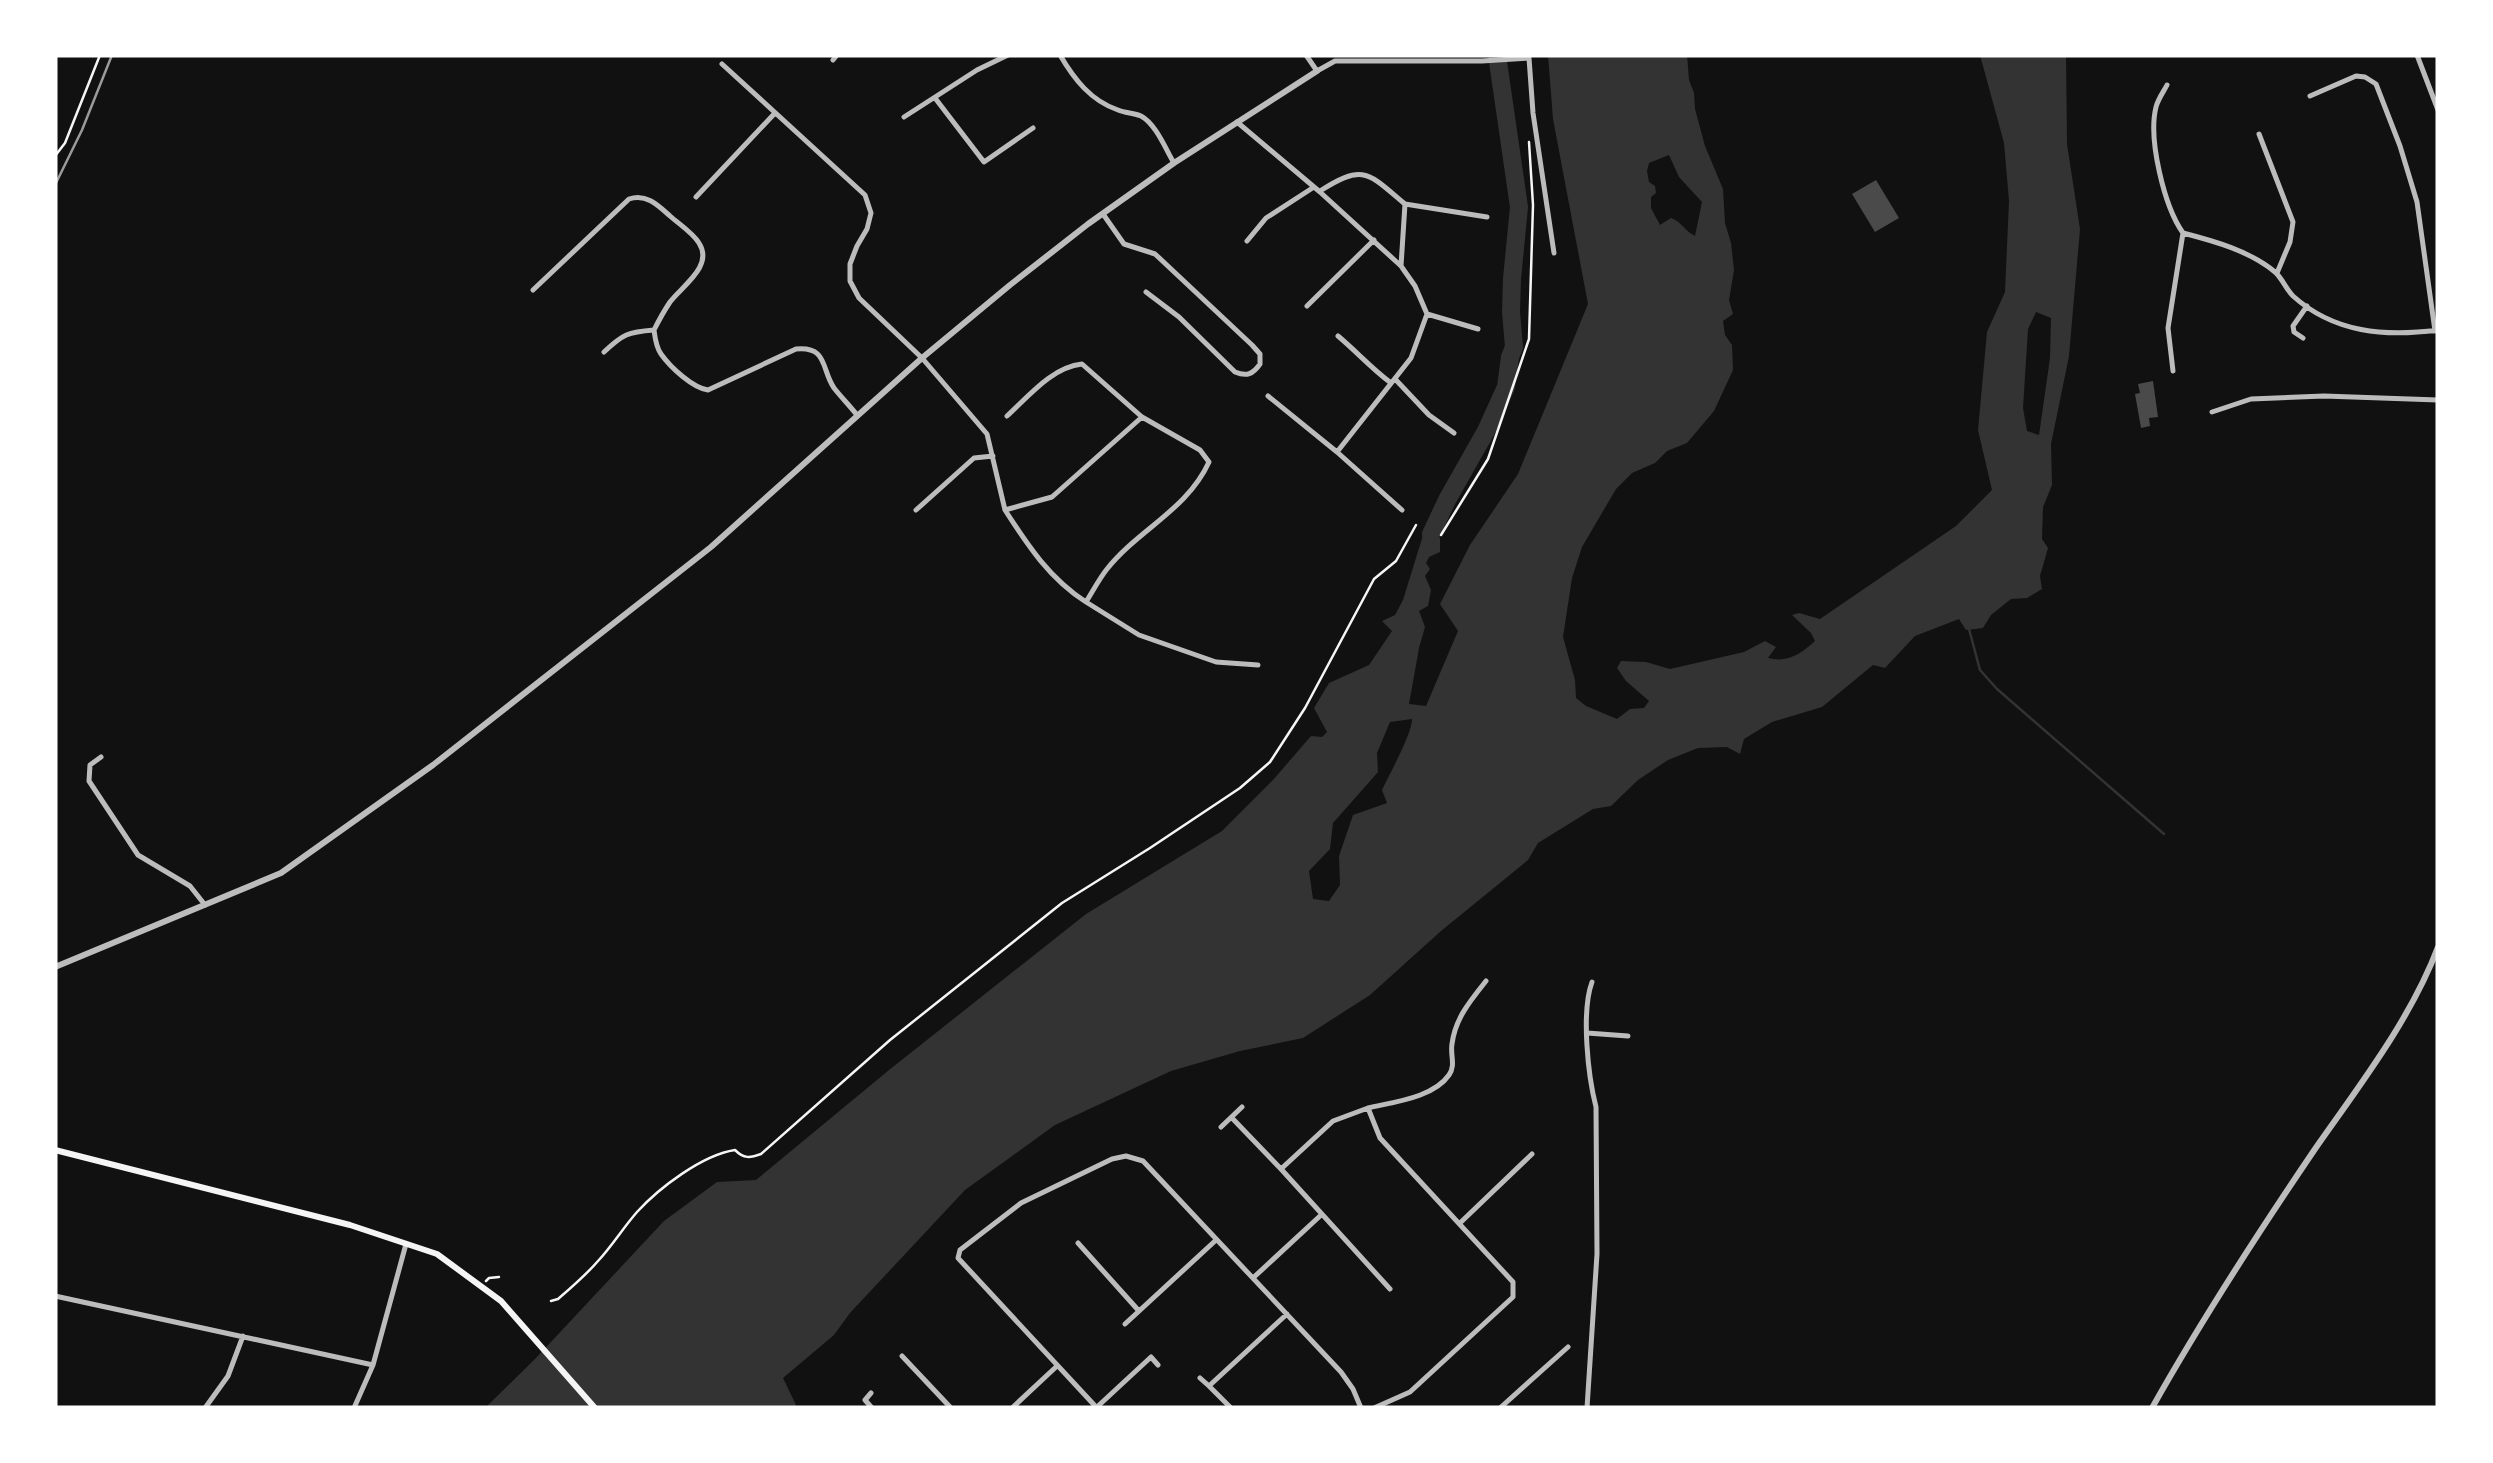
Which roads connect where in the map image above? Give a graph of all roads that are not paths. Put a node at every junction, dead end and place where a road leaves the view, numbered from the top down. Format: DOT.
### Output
graph roads {
  1 [pos="1008,55"];
  2 [pos="1060,55"];
  3 [pos="1306,55"];
  4 [pos="2418,55"];
  5 [pos="1518,57"];
  6 [pos="722,64"];
  7 [pos="1317,71"];
  8 [pos="2167,84"];
  9 [pos="2310,96"];
  10 [pos="935,98"];
  11 [pos="2438,110"];
  12 [pos="775,113"];
  13 [pos="904,117"];
  14 [pos="1237,122"];
  15 [pos="1033,128"];
  16 [pos="2258,134"];
  17 [pos="1174,163"];
  18 [pos="1317,189"];
  19 [pos="696,198"];
  20 [pos="1405,204"];
  21 [pos="1103,214"];
  22 [pos="1487,218"];
  23 [pos="2183,233"];
  24 [pos="1374,240"];
  25 [pos="1247,241"];
  26 [pos="1554,253"];
  27 [pos="1401,266"];
  28 [pos="2277,273"];
  29 [pos="534,290"];
  30 [pos="1146,292"];
  31 [pos="1307,306"];
  32 [pos="2306,306"];
  33 [pos="1427,314"];
  34 [pos="1478,329"];
  35 [pos="654,330"];
  36 [pos="2437,330"];
  37 [pos="1338,336"];
  38 [pos="2303,338"];
  39 [pos="604,352"];
  40 [pos="922,358"];
  41 [pos="2173,371"];
  42 [pos="1394,382"];
  43 [pos="1268,396"];
  44 [pos="2438,400"];
  45 [pos="2212,412"];
  46 [pos="857,414"];
  47 [pos="1008,416"];
  48 [pos="1142,417"];
  49 [pos="1454,433"];
  50 [pos="1338,452"];
  51 [pos="992,456"];
  52 [pos="916,510"];
  53 [pos="1005,510"];
  54 [pos="1402,510"];
  55 [pos="1086,602"];
  56 [pos="1258,665"];
  57 [pos="101,757"];
  58 [pos="205,905"];
  59 [pos="2438,947"];
  60 [pos="55,967"];
  61 [pos="1486,982"];
  62 [pos="1592,982"];
  63 [pos="1588,1033"];
  64 [pos="1628,1036"];
  65 [pos="1242,1107"];
  66 [pos="1368,1108"];
  67 [pos="1232,1118"];
  68 [pos="1221,1127"];
  69 [pos="55,1150"];
  70 [pos="1532,1154"];
  71 [pos="1280,1169"];
  72 [pos="1321,1215"];
  73 [pos="1460,1223"];
  74 [pos="1215,1241"];
  75 [pos="1078,1243"];
  76 [pos="406,1244"];
  77 [pos="1253,1278"];
  78 [pos="1390,1289"];
  79 [pos="55,1296"];
  80 [pos="1139,1312"];
  81 [pos="1288,1314"];
  82 [pos="1125,1324"];
  83 [pos="243,1336"];
  84 [pos="1568,1347"];
  85 [pos="902,1356"];
  86 [pos="373,1364"];
  87 [pos="1058,1365"];
  88 [pos="1158,1365"];
  89 [pos="1200,1378"];
  90 [pos="1209,1386"];
  91 [pos="871,1392"];
  92 [pos="865,1400"];
  93 [pos="858,1406"];
  94 [pos="206,1408"];
  95 [pos="354,1408"];
  96 [pos="594,1408"];
  97 [pos="872,1408"];
  98 [pos="951,1408"];
  99 [pos="1012,1408"];
  100 [pos="1097,1408"];
  101 [pos="1231,1408"];
  102 [pos="1361,1408"];
  103 [pos="1374,1408"];
  104 [pos="1500,1408"];
  105 [pos="1587,1408"];
  106 [pos="2152,1408"];
  1 -- 10 [label="street"];
  2 -- 17 [label="street"];
  3 -- 7 [label="street"];
  4 -- 11 [label="street"];
  5 -- 7 [label="street"];
  5 -- 26 [label="street"];
  6 -- 12 [label="street"];
  7 -- 14 [label="street"];
  8 -- 23 [label="street"];
  9 -- 36 [label="street"];
  10 -- 13 [label="street"];
  10 -- 15 [label="street"];
  12 -- 19 [label="street"];
  12 -- 40 [label="street"];
  14 -- 17 [label="street"];
  14 -- 18 [label="street"];
  16 -- 28 [label="street"];
  17 -- 21 [label="street"];
  18 -- 20 [label="street"];
  18 -- 24 [label="street"];
  18 -- 25 [label="street"];
  20 -- 22 [label="street"];
  20 -- 27 [label="street"];
  21 -- 30 [label="street"];
  21 -- 40 [label="street"];
  23 -- 28 [label="street"];
  23 -- 41 [label="street"];
  24 -- 27 [label="street"];
  24 -- 31 [label="street"];
  27 -- 33 [label="street"];
  28 -- 32 [label="street"];
  29 -- 35 [label="street"];
  32 -- 36 [label="street"];
  32 -- 38 [label="street"];
  33 -- 34 [label="street"];
  33 -- 42 [label="street"];
  35 -- 39 [label="street"];
  35 -- 46 [label="street"];
  37 -- 42 [label="street"];
  40 -- 46 [label="street"];
  40 -- 51 [label="street"];
  42 -- 49 [label="street"];
  42 -- 50 [label="street"];
  43 -- 50 [label="street"];
  44 -- 45 [label="street"];
  46 -- 58 [label="street"];
  47 -- 48 [label="street"];
  48 -- 53 [label="street"];
  48 -- 55 [label="street"];
  50 -- 54 [label="street"];
  51 -- 52 [label="street"];
  51 -- 53 [label="street"];
  53 -- 55 [label="street"];
  55 -- 56 [label="street"];
  57 -- 58 [label="street"];
  58 -- 60 [label="street"];
  59 -- 106 [label="street"];
  61 -- 66 [label="street"];
  62 -- 63 [label="street"];
  63 -- 64 [label="street"];
  63 -- 105 [label="street"];
  65 -- 67 [label="street"];
  66 -- 71 [label="street"];
  66 -- 73 [label="street"];
  67 -- 68 [label="street"];
  67 -- 71 [label="street"];
  69 -- 76 [label="main road"];
  70 -- 73 [label="street"];
  71 -- 72 [label="street"];
  72 -- 77 [label="street"];
  72 -- 78 [label="street"];
  73 -- 103 [label="street"];
  74 -- 77 [label="street"];
  74 -- 80 [label="street"];
  74 -- 87 [label="street"];
  75 -- 80 [label="street"];
  76 -- 86 [label="street"];
  76 -- 96 [label="main road"];
  77 -- 81 [label="street"];
  79 -- 83 [label="street"];
  80 -- 82 [label="street"];
  81 -- 90 [label="street"];
  81 -- 102 [label="street"];
  83 -- 86 [label="street"];
  83 -- 94 [label="street"];
  84 -- 104 [label="street"];
  85 -- 98 [label="street"];
  86 -- 95 [label="street"];
  87 -- 99 [label="street"];
  87 -- 100 [label="street"];
  88 -- 100 [label="street"];
  89 -- 90 [label="street"];
  90 -- 101 [label="street"];
  91 -- 92 [label="street"];
  92 -- 93 [label="street"];
  92 -- 97 [label="street"];
}
